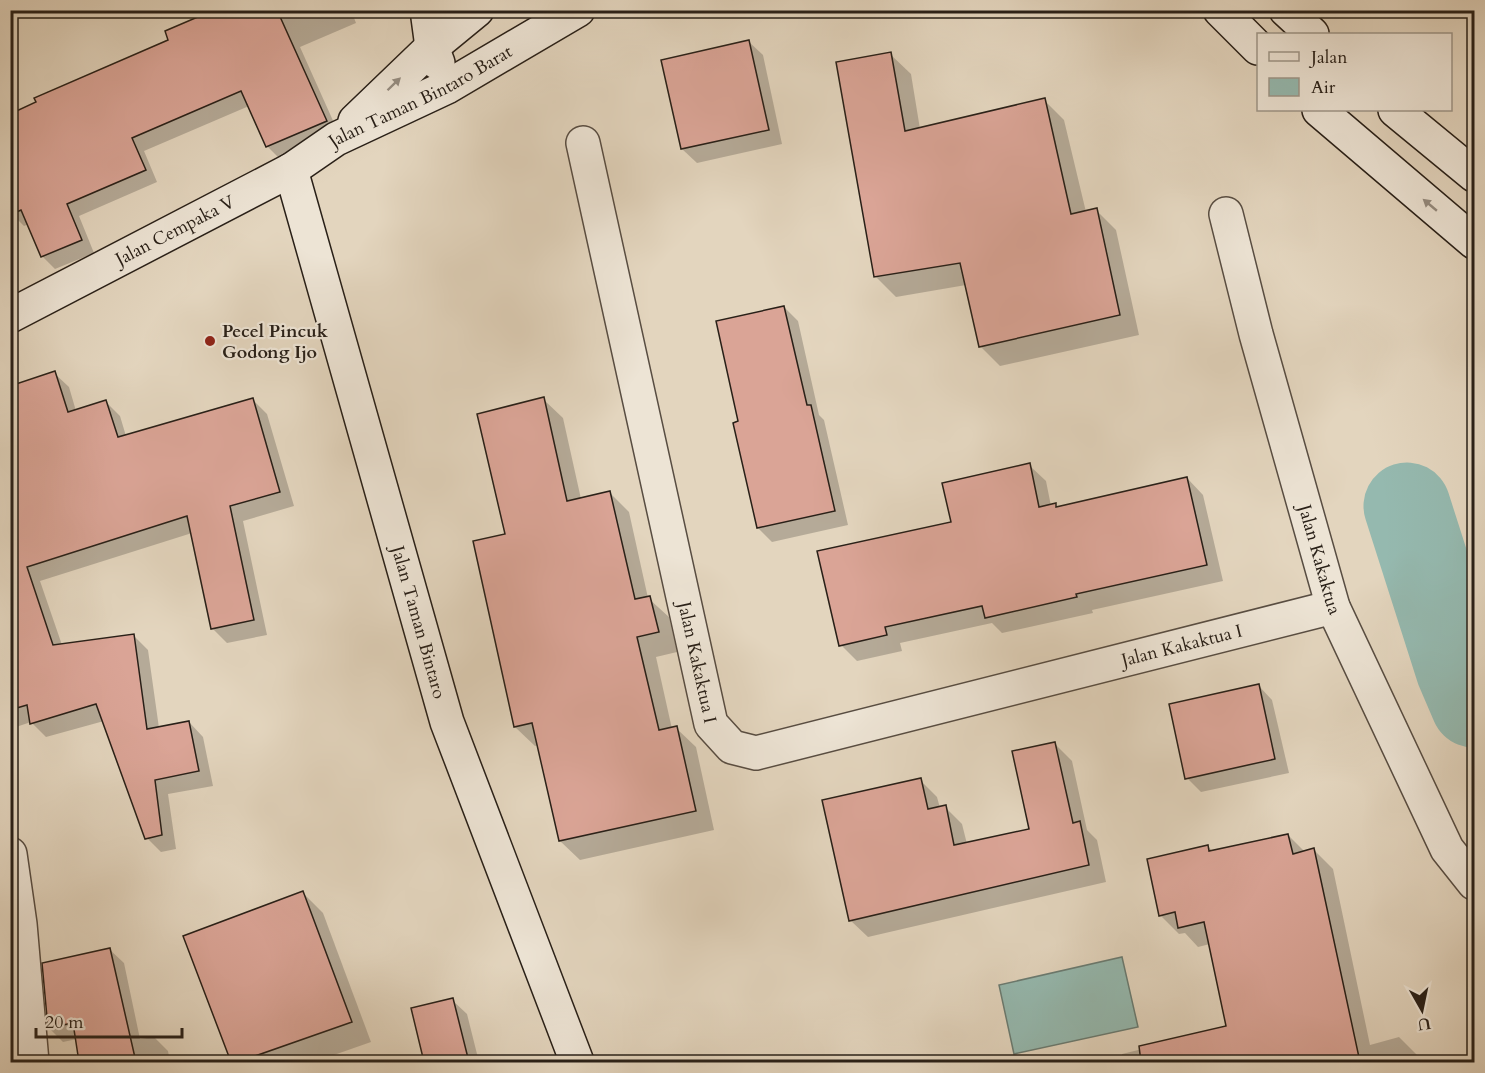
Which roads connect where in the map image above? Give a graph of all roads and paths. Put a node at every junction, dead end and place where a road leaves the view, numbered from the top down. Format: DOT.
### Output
graph roads {
  1 [pos="427,10"];
  2 [pos="477,10"];
  3 [pos="578,10"];
  4 [pos="1220,10"];
  5 [pos="432,47"];
  6 [pos="1257,47"];
  7 [pos="447,87"];
  8 [pos="1396,111"];
  9 [pos="1323,114"];
  10 [pos="336,139"];
  11 [pos="583,143"];
  12 [pos="291,170"];
  13 [pos="1474,176"];
  14 [pos="1226,214"];
  15 [pos="1474,242"];
  16 [pos="10,316"];
  17 [pos="1333,608"];
  18 [pos="10,854"];
  19 [pos="1474,883"];
  20 [pos="32,1062"];
  21 [pos="577,1062"];
  1 -- 5 [label="street"];
  2 -- 5 [label="street, Jalan Taman Bintaro Barat"];
  3 -- 7 [label="street, Jalan Taman Bintaro Barat"];
  4 -- 6 [label="street"];
  5 -- 7 [label="street"];
  10 -- 5 [label="street, Jalan Taman Bintaro Barat, one-way"];
  7 -- 10 [label="street, Jalan Taman Bintaro Barat"];
  8 -- 13 [label="street"];
  15 -- 9 [label="street, one-way"];
  10 -- 12 [label="street, Jalan Cempaka V"];
  11 -- 17 [label="street, Jalan Kakaktua I"];
  12 -- 16 [label="street, Jalan Cempaka V"];
  12 -- 21 [label="street, Jalan Taman Bintaro"];
  14 -- 17 [label="street, Jalan Kakaktua"];
  17 -- 19 [label="street, Jalan Kakaktua"];
  18 -- 20 [label="street"];
}
